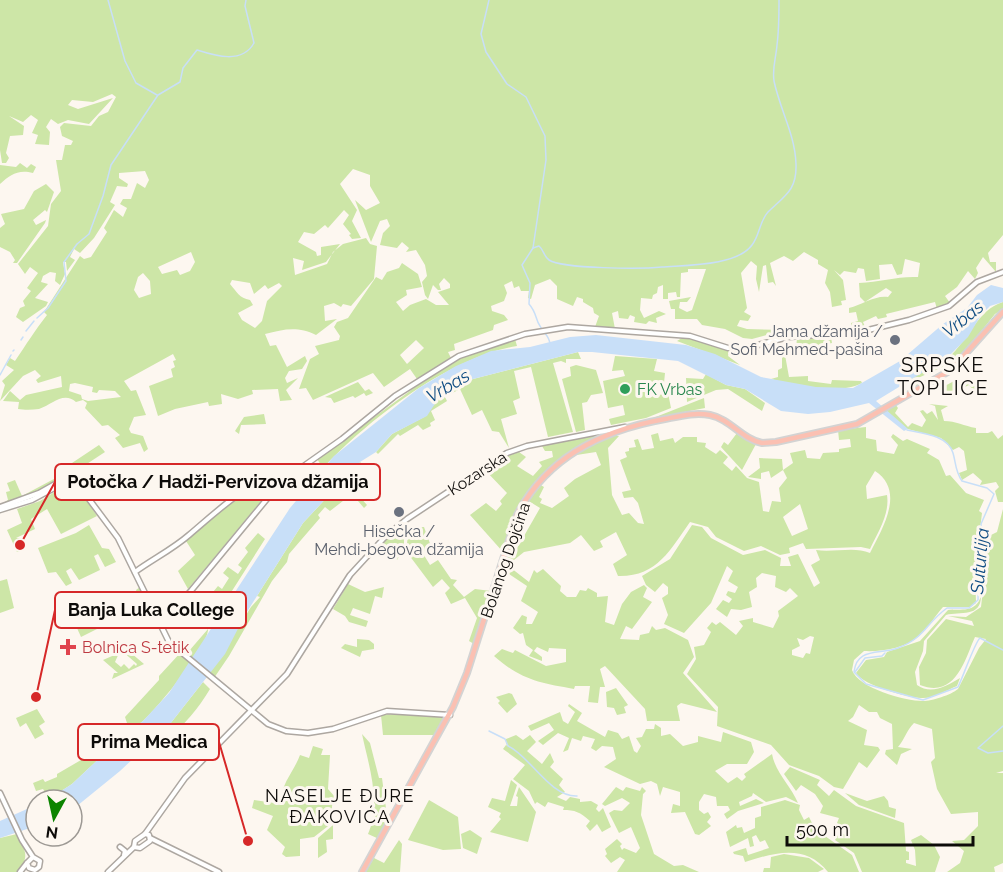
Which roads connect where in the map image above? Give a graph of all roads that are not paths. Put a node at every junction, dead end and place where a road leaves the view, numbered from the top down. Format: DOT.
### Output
graph roads {
  1 [pos="1003,272"];
  2 [pos="1003,312"];
  3 [pos="635,425"];
  4 [pos="296,469"];
  5 [pos="271,475"];
  6 [pos="278,485"];
  7 [pos="0,508"];
  8 [pos="135,572"];
  9 [pos="159,624"];
  10 [pos="250,711"];
  11 [pos="450,715"];
  12 [pos="0,793"];
  13 [pos="148,836"];
  14 [pos="147,843"];
  15 [pos="164,844"];
  16 [pos="120,847"];
  17 [pos="136,848"];
  18 [pos="122,857"];
  19 [pos="30,859"];
  20 [pos="36,868"];
  21 [pos="21,872"];
  22 [pos="43,872"];
  23 [pos="108,872"];
  24 [pos="219,872"];
  25 [pos="362,872"];
  1 -- 4 [label="street"];
  2 -- 3 [label="main road, Kozarska"];
  3 -- 10 [label="street, Kozarska"];
  3 -- 11 [label="main road, Bolanog Dojčina"];
  4 -- 5 [label="street"];
  4 -- 6 [label="street"];
  5 -- 6 [label="street"];
  5 -- 8 [label="street"];
  6 -- 9 [label="street"];
  7 -- 8 [label="street"];
  8 -- 9 [label="street"];
  9 -- 10 [label="street"];
  10 -- 11 [label="street"];
  10 -- 13 [label="street, Kozarska"];
  11 -- 25 [label="main road, Bolanog Dojčina"];
  12 -- 19 [label="street"];
  13 -- 14 [label="street"];
  13 -- 15 [label="street"];
  13 -- 17 [label="street"];
  14 -- 15 [label="street"];
  14 -- 17 [label="street"];
  15 -- 24 [label="street"];
  16 -- 18 [label="street"];
  17 -- 18 [label="street"];
  18 -- 23 [label="street"];
  19 -- 20 [label="street"];
  19 -- 20 [label="street"];
  19 -- 21 [label="street"];
  20 -- 21 [label="street"];
  20 -- 22 [label="street"];
}
